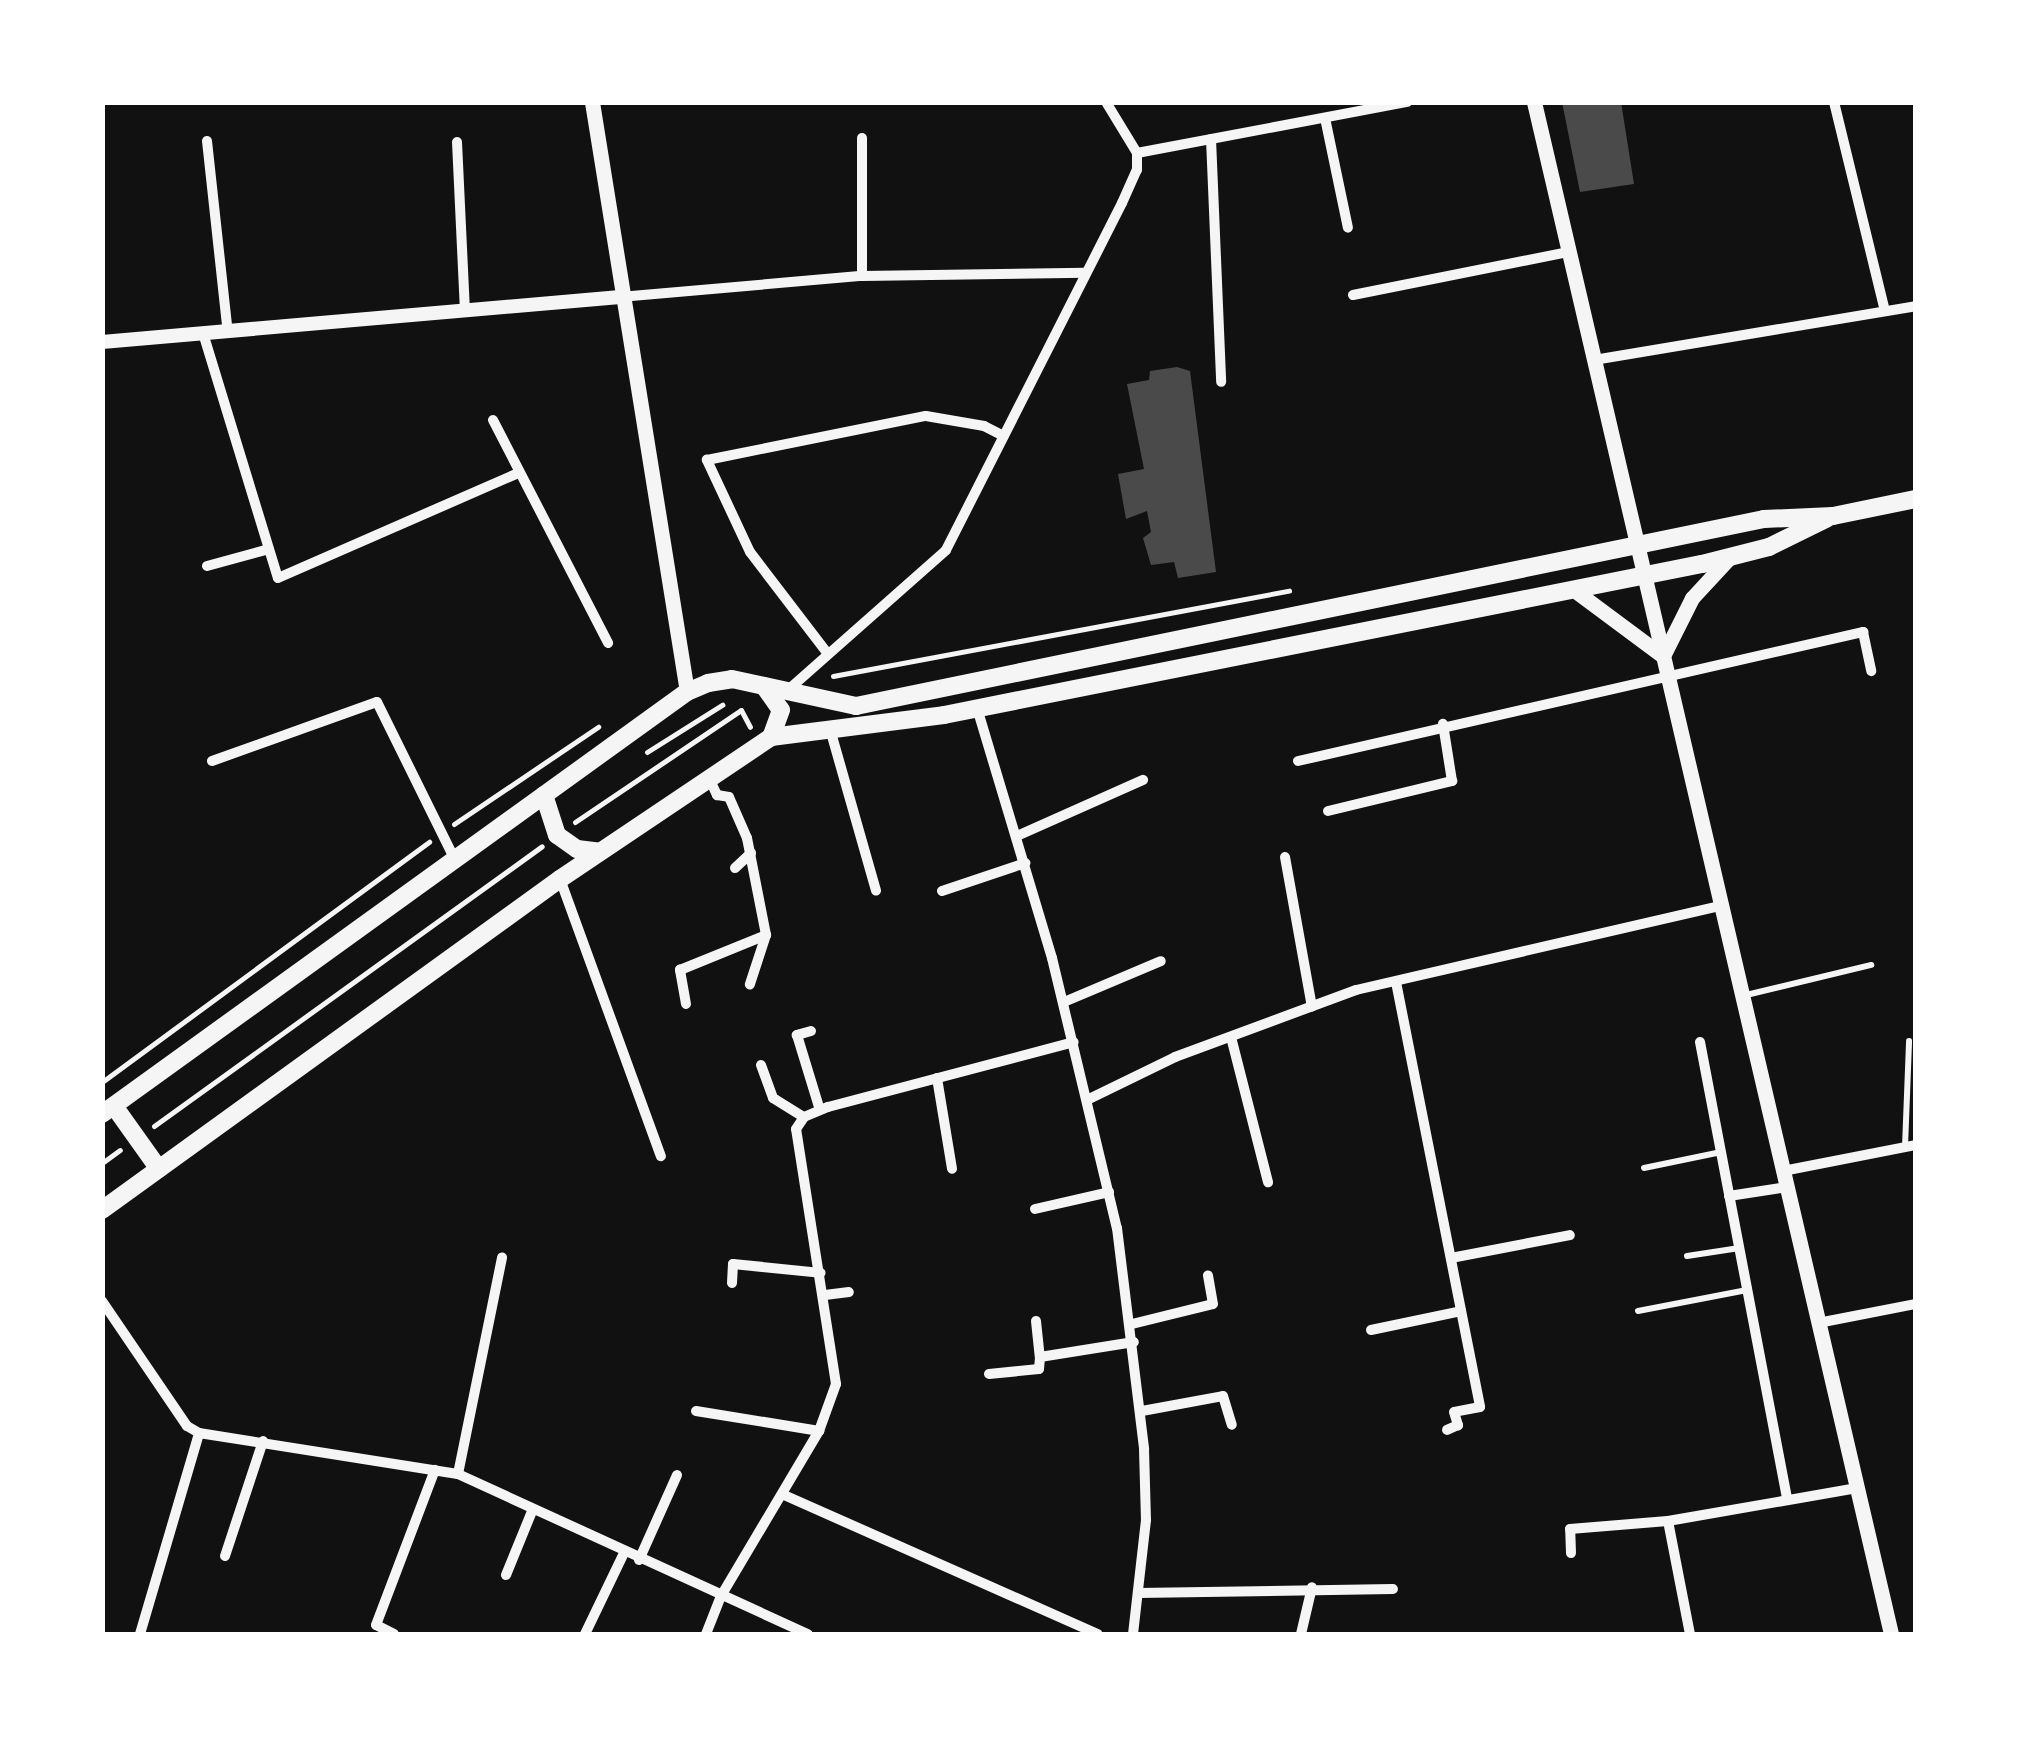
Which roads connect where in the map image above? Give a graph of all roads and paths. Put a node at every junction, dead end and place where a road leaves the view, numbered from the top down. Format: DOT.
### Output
graph roads {
  1 [pos="592,102"];
  2 [pos="1106,102"];
  3 [pos="1408,102"];
  4 [pos="1531,102"];
  5 [pos="1834,102"];
  6 [pos="1326,118"];
  7 [pos="862,138"];
  8 [pos="1211,139"];
  9 [pos="207,141"];
  10 [pos="457,142"];
  11 [pos="1137,152"];
  12 [pos="1348,228"];
  13 [pos="1566,253"];
  14 [pos="1086,273"];
  15 [pos="862,276"];
  16 [pos="1353,296"];
  17 [pos="620,297"];
  18 [pos="1916,306"];
  19 [pos="465,312"];
  20 [pos="1885,312"];
  21 [pos="228,332"];
  22 [pos="203,334"];
  23 [pos="102,342"];
  24 [pos="1594,360"];
  25 [pos="1221,382"];
  26 [pos="493,420"];
  27 [pos="1004,436"];
  28 [pos="518,473"];
  29 [pos="1916,499"];
  30 [pos="1833,516"];
  31 [pos="1636,546"];
  32 [pos="269,549"];
  33 [pos="1728,558"];
  34 [pos="207,566"];
  35 [pos="1644,576"];
  36 [pos="1574,590"];
  37 [pos="608,643"];
  38 [pos="828,654"];
  39 [pos="1662,656"];
  40 [pos="1871,671"];
  41 [pos="1668,679"];
  42 [pos="764,686"];
  43 [pos="787,691"];
  44 [pos="687,692"];
  45 [pos="743,698"];
  46 [pos="977,707"];
  47 [pos="1444,724"];
  48 [pos="830,729"];
  49 [pos="760,734"];
  50 [pos="735,740"];
  51 [pos="1298,761"];
  52 [pos="212,762"];
  53 [pos="630,763"];
  54 [pos="708,776"];
  55 [pos="1143,780"];
  56 [pos="544,795"];
  57 [pos="1328,810"];
  58 [pos="557,835"];
  59 [pos="1017,836"];
  60 [pos="600,852"];
  61 [pos="751,852"];
  62 [pos="1286,856"];
  63 [pos="455,860"];
  64 [pos="1025,863"];
  65 [pos="735,868"];
  66 [pos="560,879"];
  67 [pos="876,890"];
  68 [pos="942,891"];
  69 [pos="1721,906"];
  70 [pos="766,935"];
  71 [pos="1160,961"];
  72 [pos="1871,965"];
  73 [pos="1396,982"];
  74 [pos="750,984"];
  75 [pos="1742,996"];
  76 [pos="1064,1002"];
  77 [pos="686,1004"];
  78 [pos="1312,1006"];
  79 [pos="811,1031"];
  80 [pos="1231,1036"];
  81 [pos="1909,1040"];
  82 [pos="1074,1042"];
  83 [pos="1700,1042"];
  84 [pos="761,1065"];
  85 [pos="937,1078"];
  86 [pos="1089,1100"];
  87 [pos="108,1110"];
  88 [pos="820,1110"];
  89 [pos="804,1117"];
  90 [pos="136,1138"];
  91 [pos="1910,1146"];
  92 [pos="1721,1152"];
  93 [pos="661,1156"];
  94 [pos="102,1163"];
  95 [pos="1644,1168"];
  96 [pos="159,1169"];
  97 [pos="952,1169"];
  98 [pos="1785,1179"];
  99 [pos="1268,1182"];
  100 [pos="1109,1192"];
  101 [pos="1730,1196"];
  102 [pos="1035,1209"];
  103 [pos="102,1210"];
  104 [pos="1570,1235"];
  105 [pos="1739,1248"];
  106 [pos="1687,1256"];
  107 [pos="502,1257"];
  108 [pos="1451,1258"];
  109 [pos="821,1273"];
  110 [pos="1208,1274"];
  111 [pos="732,1283"];
  112 [pos="1748,1290"];
  113 [pos="849,1292"];
  114 [pos="825,1295"];
  115 [pos="102,1301"];
  116 [pos="1916,1304"];
  117 [pos="1638,1311"];
  118 [pos="1461,1312"];
  119 [pos="1036,1321"];
  120 [pos="1818,1323"];
  121 [pos="1132,1324"];
  122 [pos="1371,1330"];
  123 [pos="1134,1342"];
  124 [pos="1040,1358"];
  125 [pos="989,1374"];
  126 [pos="696,1411"];
  127 [pos="1142,1411"];
  128 [pos="1232,1425"];
  129 [pos="1447,1430"];
  130 [pos="820,1431"];
  131 [pos="199,1433"];
  132 [pos="263,1441"];
  133 [pos="436,1470"];
  134 [pos="458,1474"];
  135 [pos="677,1475"];
  136 [pos="1857,1488"];
  137 [pos="784,1495"];
  138 [pos="1788,1500"];
  139 [pos="533,1509"];
  140 [pos="1668,1521"];
  141 [pos="624,1553"];
  142 [pos="1571,1554"];
  143 [pos="225,1556"];
  144 [pos="639,1560"];
  145 [pos="506,1575"];
  146 [pos="1312,1587"];
  147 [pos="1393,1589"];
  148 [pos="1138,1593"];
  149 [pos="721,1596"];
  150 [pos="140,1634"];
  151 [pos="394,1634"];
  152 [pos="586,1634"];
  153 [pos="706,1634"];
  154 [pos="808,1634"];
  155 [pos="1098,1634"];
  156 [pos="1133,1634"];
  157 [pos="1301,1634"];
  158 [pos="1690,1634"];
  159 [pos="1891,1634"];
  1 -- 17 [label="main road"];
  2 -- 11 [label="street"];
  3 -- 6 [label="street"];
  4 -- 13 [label="main road"];
  5 -- 20 [label="street"];
  6 -- 8 [label="street"];
  6 -- 12 [label="street"];
  7 -- 15 [label="street"];
  8 -- 11 [label="street"];
  8 -- 25 [label="street"];
  9 -- 21 [label="street"];
  10 -- 19 [label="street"];
  11 -- 14 [label="street"];
  13 -- 16 [label="street"];
  13 -- 24 [label="main road"];
  13 -- 31 [label="lane"];
  14 -- 15 [label="street"];
  14 -- 27 [label="street"];
  15 -- 17 [label="street"];
  17 -- 19 [label="street"];
  17 -- 44 [label="main road"];
  18 -- 20 [label="street"];
  19 -- 21 [label="street"];
  20 -- 24 [label="street"];
  21 -- 22 [label="street"];
  22 -- 23 [label="street"];
  22 -- 32 [label="street"];
  24 -- 31 [label="main road"];
  26 -- 28 [label="street"];
  27 -- 38 [label="street"];
  27 -- 38 [label="street"];
  28 -- 32 [label="street"];
  28 -- 37 [label="street"];
  29 -- 30 [label="main road"];
  30 -- 31 [label="main road"];
  30 -- 33 [label="main road"];
  31 -- 35 [label="main road"];
  31 -- 43 [label="main road"];
  32 -- 34 [label="street"];
  33 -- 35 [label="main road"];
  33 -- 39 [label="main road"];
  35 -- 36 [label="main road"];
  35 -- 39 [label="main road"];
  36 -- 39 [label="main road"];
  36 -- 46 [label="main road"];
  38 -- 43 [label="street"];
  39 -- 41 [label="main road"];
  40 -- 41 [label="street"];
  41 -- 47 [label="street"];
  41 -- 69 [label="main road"];
  42 -- 43 [label="main road"];
  42 -- 44 [label="main road"];
  42 -- 49 [label="main road"];
  44 -- 56 [label="main road"];
  45 -- 53 [label="path"];
  46 -- 48 [label="main road"];
  46 -- 59 [label="street"];
  47 -- 51 [label="street"];
  47 -- 57 [label="street"];
  48 -- 49 [label="main road"];
  48 -- 67 [label="street"];
  49 -- 50 [label="path"];
  49 -- 54 [label="main road"];
  49 -- 58 [label="path"];
  52 -- 63 [label="street"];
  54 -- 60 [label="main road"];
  54 -- 61 [label="street"];
  55 -- 59 [label="street"];
  56 -- 58 [label="main road"];
  56 -- 63 [label="main road"];
  58 -- 60 [label="main road"];
  58 -- 90 [label="path"];
  59 -- 64 [label="street"];
  60 -- 66 [label="main road"];
  61 -- 65 [label="street"];
  61 -- 70 [label="street"];
  62 -- 78 [label="street"];
  63 -- 87 [label="main road"];
  64 -- 68 [label="street"];
  64 -- 76 [label="street"];
  66 -- 93 [label="street"];
  66 -- 96 [label="main road"];
  69 -- 73 [label="street"];
  69 -- 75 [label="main road"];
  70 -- 74 [label="street"];
  70 -- 77 [label="street"];
  71 -- 76 [label="street"];
  72 -- 75 [label="lane"];
  73 -- 78 [label="street"];
  73 -- 108 [label="street"];
  75 -- 98 [label="main road"];
  76 -- 82 [label="street"];
  78 -- 80 [label="street"];
  79 -- 88 [label="street"];
  80 -- 86 [label="street"];
  80 -- 99 [label="street"];
  81 -- 91 [label="lane"];
  82 -- 85 [label="street"];
  82 -- 86 [label="street"];
  83 -- 92 [label="street"];
  84 -- 89 [label="street"];
  85 -- 88 [label="street"];
  85 -- 97 [label="street"];
  86 -- 100 [label="street"];
  87 -- 90 [label="main road"];
  88 -- 89 [label="street"];
  89 -- 109 [label="street"];
  90 -- 94 [label="path"];
  90 -- 96 [label="main road"];
  91 -- 98 [label="street"];
  92 -- 95 [label="lane"];
  92 -- 101 [label="street"];
  96 -- 103 [label="main road"];
  98 -- 101 [label="street"];
  98 -- 120 [label="main road"];
  100 -- 102 [label="street"];
  100 -- 121 [label="street"];
  101 -- 105 [label="street"];
  104 -- 108 [label="street"];
  105 -- 106 [label="lane"];
  105 -- 112 [label="street"];
  107 -- 134 [label="street"];
  108 -- 118 [label="street"];
  109 -- 111 [label="street"];
  109 -- 114 [label="street"];
  110 -- 121 [label="street"];
  112 -- 117 [label="lane"];
  112 -- 138 [label="street"];
  113 -- 114 [label="street"];
  114 -- 130 [label="street"];
  115 -- 131 [label="street"];
  116 -- 120 [label="street"];
  118 -- 122 [label="street"];
  118 -- 129 [label="street"];
  119 -- 124 [label="street"];
  120 -- 136 [label="main road"];
  121 -- 123 [label="street"];
  123 -- 124 [label="street"];
  123 -- 127 [label="street"];
  124 -- 125 [label="street"];
  126 -- 130 [label="street"];
  127 -- 128 [label="street"];
  127 -- 148 [label="street"];
  130 -- 137 [label="street"];
  131 -- 132 [label="street"];
  131 -- 150 [label="street"];
  132 -- 133 [label="street"];
  132 -- 143 [label="street"];
  133 -- 134 [label="street"];
  133 -- 151 [label="street"];
  134 -- 139 [label="street"];
  135 -- 144 [label="street"];
  136 -- 138 [label="street"];
  136 -- 159 [label="main road"];
  137 -- 149 [label="street"];
  137 -- 155 [label="street"];
  138 -- 140 [label="street"];
  139 -- 141 [label="street"];
  139 -- 145 [label="street"];
  140 -- 142 [label="street"];
  140 -- 158 [label="street"];
  141 -- 144 [label="street"];
  141 -- 152 [label="street"];
  144 -- 149 [label="street"];
  146 -- 147 [label="street"];
  146 -- 148 [label="street"];
  146 -- 157 [label="street"];
  148 -- 156 [label="street"];
  149 -- 153 [label="street"];
  149 -- 154 [label="street"];
}
